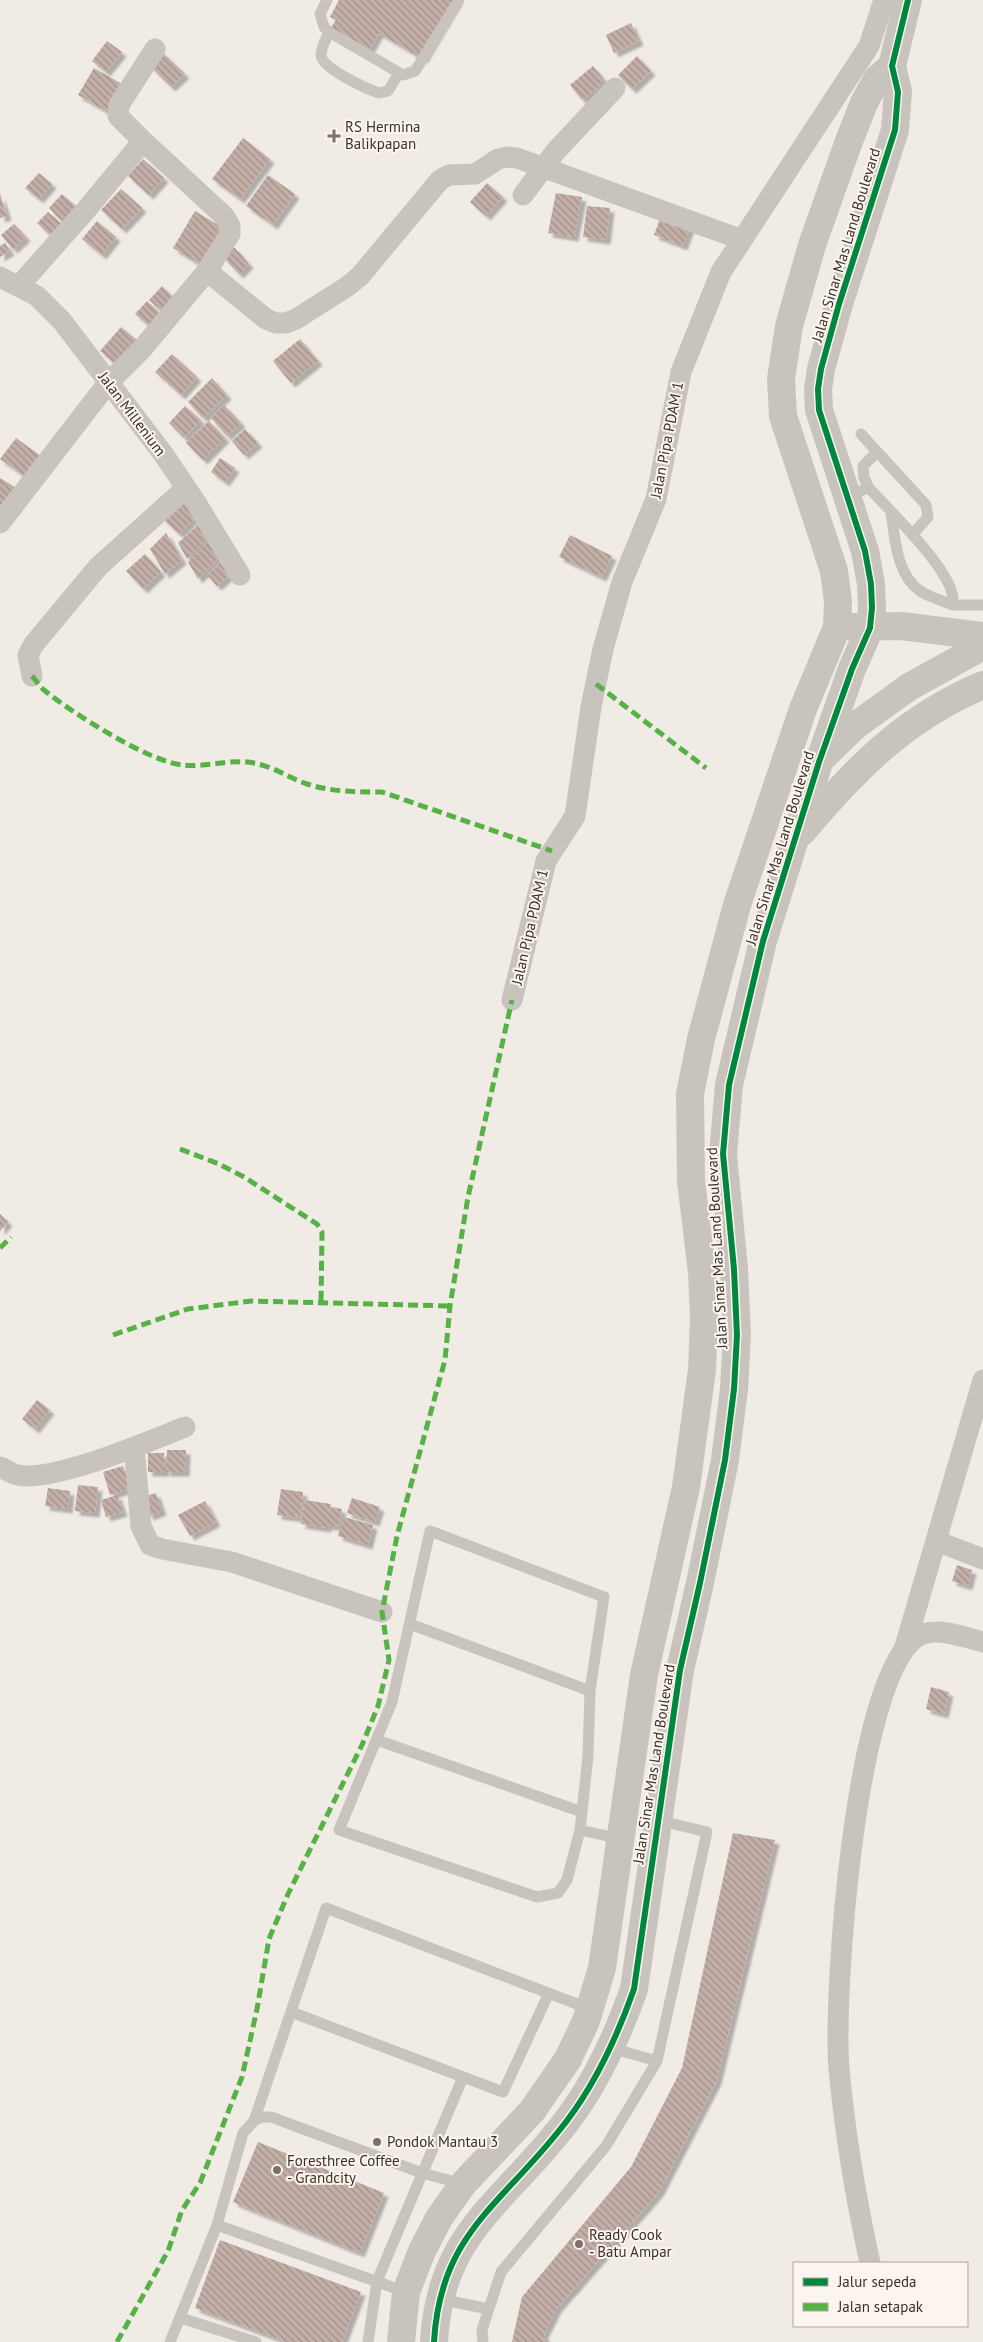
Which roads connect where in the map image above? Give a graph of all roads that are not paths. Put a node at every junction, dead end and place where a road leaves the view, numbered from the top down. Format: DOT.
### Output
graph roads {
  1 [pos="327,0"];
  2 [pos="459,0"];
  3 [pos="884,0"];
  4 [pos="908,0"];
  5 [pos="329,32"];
  6 [pos="155,49"];
  7 [pos="892,66"];
  8 [pos="400,73"];
  9 [pos="616,88"];
  10 [pos="143,142"];
  11 [pos="544,168"];
  12 [pos="523,195"];
  13 [pos="740,240"];
  14 [pos="207,271"];
  15 [pos="0,277"];
  16 [pos="19,286"];
  17 [pos="108,382"];
  18 [pos="819,410"];
  19 [pos="783,416"];
  20 [pos="861,434"];
  21 [pos="877,452"];
  22 [pos="186,488"];
  23 [pos="858,491"];
  24 [pos="890,512"];
  25 [pos="0,524"];
  26 [pos="912,535"];
  27 [pos="240,575"];
  28 [pos="953,605"];
  29 [pos="983,606"];
  30 [pos="837,627"];
  31 [pos="870,628"];
  32 [pos="983,636"];
  33 [pos="983,646"];
  34 [pos="32,676"];
  35 [pos="918,682"];
  36 [pos="983,685"];
  37 [pos="934,709"];
  38 [pos="819,762"];
  39 [pos="796,839"];
  40 [pos="758,842"];
  41 [pos="512,1000"];
  42 [pos="983,1380"];
  43 [pos="185,1427"];
  44 [pos="134,1446"];
  45 [pos="0,1467"];
  46 [pos="936,1541"];
  47 [pos="983,1560"];
  48 [pos="382,1612"];
  49 [pos="410,1624"];
  50 [pos="983,1642"];
  51 [pos="904,1650"];
  52 [pos="590,1691"];
  53 [pos="377,1740"];
  54 [pos="582,1812"];
  55 [pos="657,1820"];
  56 [pos="580,1830"];
  57 [pos="620,1839"];
  58 [pos="618,1867"];
  59 [pos="650,1869"];
  60 [pos="549,1994"];
  61 [pos="590,2009"];
  62 [pos="291,2012"];
  63 [pos="611,2048"];
  64 [pos="656,2062"];
  65 [pos="463,2077"];
  66 [pos="254,2121"];
  67 [pos="422,2173"];
  68 [pos="463,2184"];
  69 [pos="217,2225"];
  70 [pos="870,2262"];
  71 [pos="378,2282"];
  72 [pos="406,2292"];
  73 [pos="439,2299"];
  74 [pos="489,2309"];
  75 [pos="181,2318"];
  76 [pos="170,2342"];
  77 [pos="256,2342"];
  78 [pos="368,2342"];
  79 [pos="401,2342"];
  80 [pos="434,2342"];
  81 [pos="484,2342"];
  1 -- 5 [label="lane"];
  2 -- 8 [label="lane"];
  3 -- 13 [label="street, Jalan Pipa PDAM 1"];
  4 -- 7 [label="street"];
  5 -- 8 [label="lane"];
  5 -- 8 [label="lane"];
  6 -- 10 [label="street"];
  7 -- 18 [label="street, Jalan Sinar Mas Land Boulevard"];
  7 -- 19 [label="street, Jalan Sinar Mas Land Boulevard"];
  9 -- 11 [label="street"];
  10 -- 14 [label="street"];
  10 -- 16 [label="street"];
  11 -- 12 [label="street"];
  11 -- 13 [label="street"];
  11 -- 14 [label="street"];
  13 -- 41 [label="street, Jalan Pipa PDAM 1"];
  14 -- 17 [label="street"];
  15 -- 16 [label="street, Jalan Millenium"];
  16 -- 17 [label="street, Jalan Millenium"];
  17 -- 22 [label="street, Jalan Millenium"];
  17 -- 25 [label="street"];
  18 -- 19 [label="street"];
  18 -- 23 [label="street, Jalan Sinar Mas Land Boulevard"];
  19 -- 30 [label="street, Jalan Sinar Mas Land Boulevard"];
  20 -- 21 [label="lane"];
  21 -- 23 [label="lane"];
  21 -- 26 [label="lane"];
  22 -- 27 [label="street, Jalan Millenium"];
  22 -- 34 [label="street"];
  23 -- 24 [label="lane"];
  23 -- 31 [label="street, Jalan Sinar Mas Land Boulevard"];
  24 -- 26 [label="lane"];
  24 -- 28 [label="lane"];
  26 -- 28 [label="lane"];
  28 -- 29 [label="lane"];
  30 -- 31 [label="street"];
  30 -- 40 [label="street, Jalan Sinar Mas Land Boulevard"];
  31 -- 32 [label="street"];
  31 -- 38 [label="street, Jalan Sinar Mas Land Boulevard"];
  33 -- 35 [label="street"];
  35 -- 37 [label="street"];
  35 -- 38 [label="street"];
  36 -- 37 [label="street, Jalan Sinar Mas Land Boulevard"];
  37 -- 39 [label="street, Jalan Sinar Mas Land Boulevard"];
  38 -- 39 [label="street, Jalan Sinar Mas Land Boulevard"];
  38 -- 40 [label="street"];
  39 -- 55 [label="street, Jalan Sinar Mas Land Boulevard"];
  40 -- 57 [label="street, Jalan Sinar Mas Land Boulevard"];
  42 -- 46 [label="street"];
  43 -- 44 [label="street"];
  44 -- 45 [label="street"];
  44 -- 48 [label="street"];
  46 -- 47 [label="street"];
  46 -- 51 [label="street"];
  49 -- 52 [label="lane"];
  49 -- 52 [label="lane"];
  49 -- 53 [label="lane"];
  50 -- 51 [label="street"];
  51 -- 70 [label="street"];
  52 -- 54 [label="lane"];
  53 -- 54 [label="lane"];
  53 -- 56 [label="lane"];
  54 -- 56 [label="lane"];
  55 -- 59 [label="street, Jalan Sinar Mas Land Boulevard"];
  55 -- 64 [label="lane"];
  56 -- 57 [label="lane"];
  57 -- 58 [label="street, Jalan Sinar Mas Land Boulevard"];
  58 -- 59 [label="street"];
  58 -- 61 [label="street, Jalan Sinar Mas Land Boulevard"];
  59 -- 63 [label="street, Jalan Sinar Mas Land Boulevard"];
  60 -- 61 [label="lane"];
  60 -- 62 [label="lane"];
  60 -- 65 [label="lane"];
  61 -- 68 [label="street, Jalan Sinar Mas Land Boulevard"];
  62 -- 65 [label="lane"];
  62 -- 66 [label="lane"];
  63 -- 64 [label="lane"];
  63 -- 73 [label="street, Jalan Sinar Mas Land Boulevard"];
  64 -- 74 [label="lane"];
  65 -- 67 [label="lane"];
  66 -- 67 [label="lane"];
  66 -- 69 [label="lane"];
  67 -- 68 [label="lane"];
  67 -- 71 [label="lane"];
  68 -- 72 [label="street, Jalan Sinar Mas Land Boulevard"];
  69 -- 71 [label="lane"];
  69 -- 75 [label="lane"];
  71 -- 72 [label="lane"];
  71 -- 78 [label="lane"];
  72 -- 79 [label="street, Jalan Sinar Mas Land Boulevard"];
  73 -- 74 [label="lane"];
  73 -- 80 [label="street, Jalan Sinar Mas Land Boulevard"];
  74 -- 81 [label="lane"];
  75 -- 76 [label="lane"];
  75 -- 77 [label="lane"];
}
